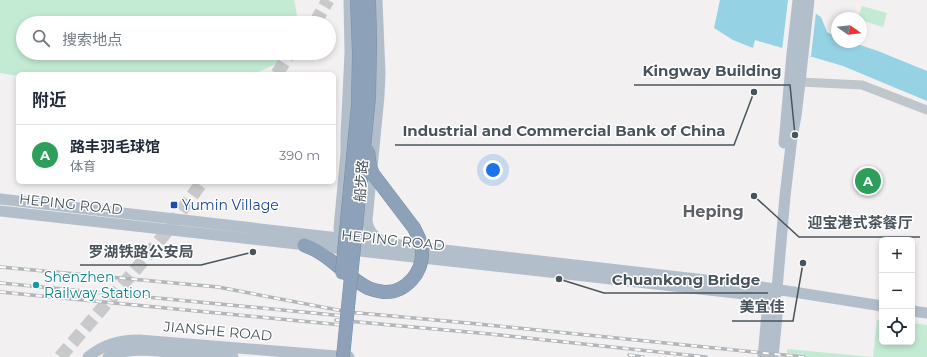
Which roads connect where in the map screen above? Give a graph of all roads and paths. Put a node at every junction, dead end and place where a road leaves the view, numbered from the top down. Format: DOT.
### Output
graph roads {
  1 [pos="349,0"];
  2 [pos="357,0"];
  3 [pos="369,0"];
  4 [pos="378,0"];
  5 [pos="798,0"];
  6 [pos="809,0"];
  7 [pos="800,82"];
  8 [pos="378,108"];
  9 [pos="927,110"];
  10 [pos="366,124"];
  11 [pos="346,136"];
  12 [pos="346,153"];
  13 [pos="373,156"];
  14 [pos="0,199"];
  15 [pos="342,203"];
  16 [pos="368,206"];
  17 [pos="0,211"];
  18 [pos="340,219"];
  19 [pos="322,236"];
  20 [pos="340,238"];
  21 [pos="379,239"];
  22 [pos="393,244"];
  23 [pos="304,245"];
  24 [pos="350,250"];
  25 [pos="772,291"];
  26 [pos="879,306"];
  27 [pos="915,311"];
  28 [pos="927,313"];
  29 [pos="88,357"];
  30 [pos="108,357"];
  31 [pos="233,357"];
  32 [pos="334,357"];
  33 [pos="343,357"];
  34 [pos="349,357"];
  35 [pos="756,357"];
  36 [pos="763,357"];
  37 [pos="773,357"];
  1 -- 11 [label="main road, 船步路"];
  2 -- 32 [label="highway, bridge"];
  3 -- 10 [label="highway, bridge"];
  4 -- 8 [label="main road, 船步路"];
  5 -- 25 [label="main road"];
  6 -- 7 [label="main road"];
  7 -- 9 [label="street"];
  7 -- 25 [label="main road"];
  8 -- 13 [label="main road, 船步路"];
  8 -- 21 [label="main road, 船步路"];
  10 -- 23 [label="highway, bridge"];
  10 -- 33 [label="highway, bridge"];
  11 -- 12 [label="main road, 船步路"];
  11 -- 19 [label="main road"];
  12 -- 13 [label="main road"];
  12 -- 15 [label="main road, 船步路"];
  13 -- 16 [label="main road, 船步路"];
  14 -- 19 [label="main road, HEPING ROAD"];
  15 -- 16 [label="main road"];
  15 -- 18 [label="main road, 船步路"];
  16 -- 21 [label="main road, 船步路"];
  17 -- 23 [label="main road, HEPING ROAD"];
  18 -- 19 [label="main road"];
  18 -- 20 [label="main road, 船步路"];
  19 -- 20 [label="main road, HEPING ROAD"];
  20 -- 22 [label="main road, HEPING ROAD"];
  20 -- 24 [label="main road"];
  21 -- 22 [label="main road"];
  22 -- 25 [label="main road, HEPING ROAD"];
  23 -- 24 [label="main road, HEPING ROAD"];
  24 -- 25 [label="main road, HEPING ROAD"];
  25 -- 26 [label="main road, HEPING ROAD"];
  25 -- 35 [label="main road"];
  25 -- 36 [label="main road"];
  25 -- 37 [label="main road"];
  27 -- 28 [label="main road"];
  29 -- 34 [label="main road, JIANSHE ROAD"];
  30 -- 31 [label="main road, JIANSHE ROAD"];
}
